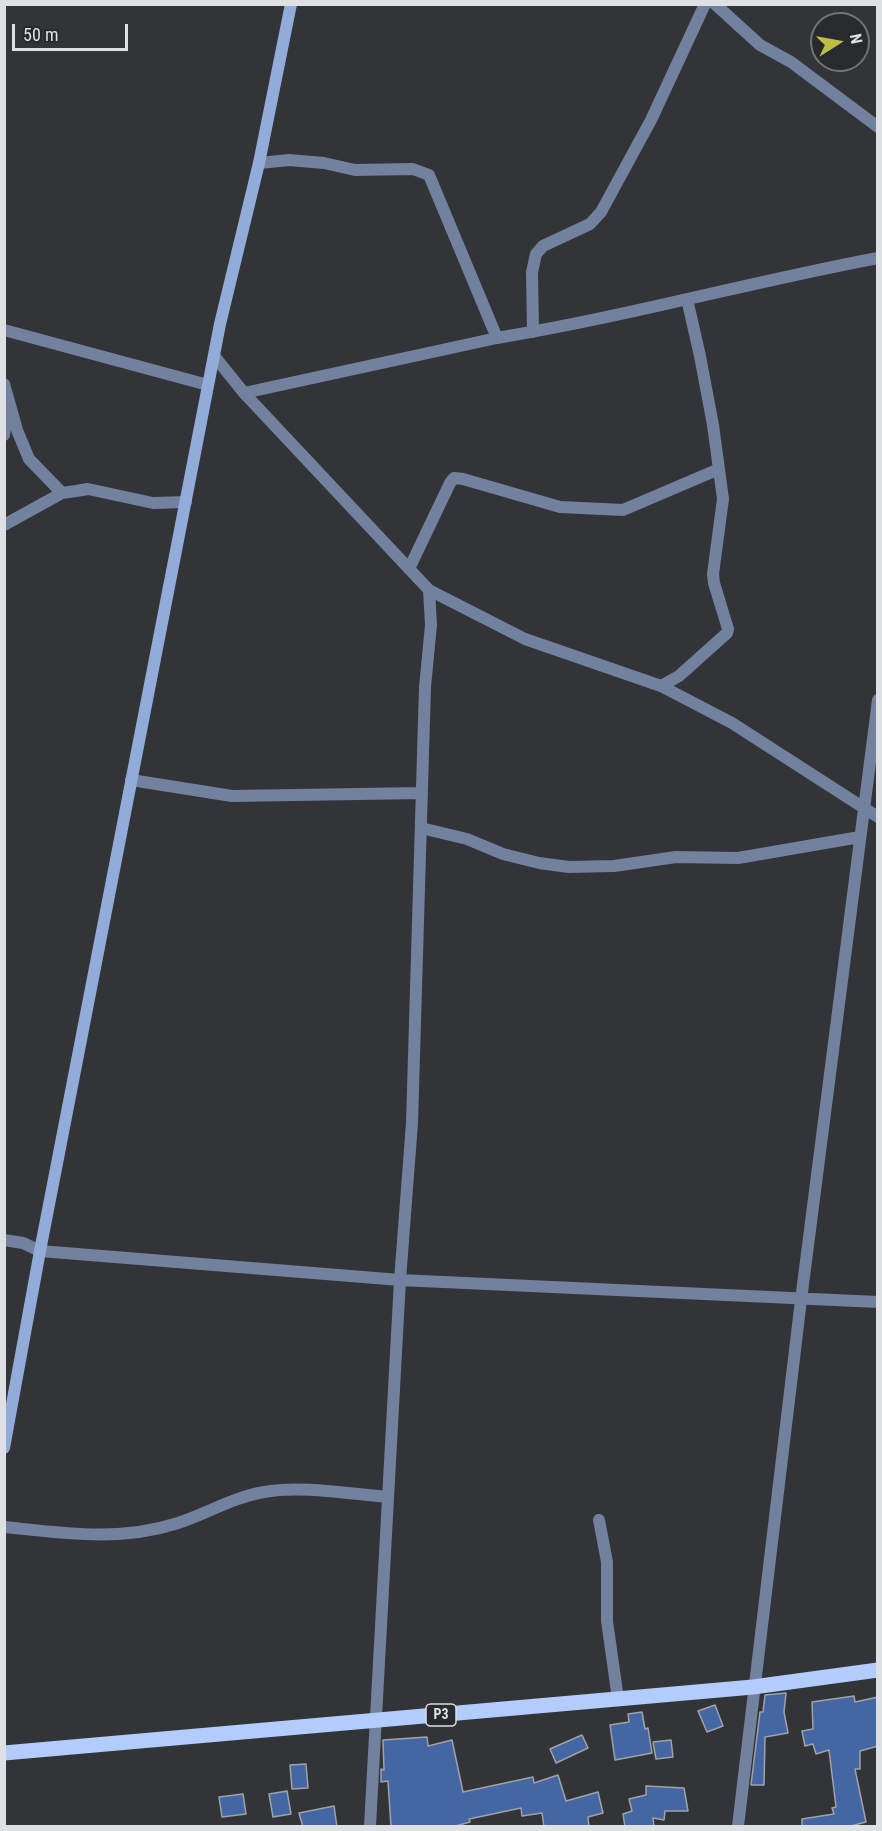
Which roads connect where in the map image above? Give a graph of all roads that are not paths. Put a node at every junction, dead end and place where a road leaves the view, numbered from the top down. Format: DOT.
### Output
graph roads {
  1 [pos="291,4"];
  2 [pos="705,4"];
  3 [pos="715,4"];
  4 [pos="878,127"];
  5 [pos="259,163"];
  6 [pos="878,258"];
  7 [pos="687,299"];
  8 [pos="4,330"];
  9 [pos="533,332"];
  10 [pos="497,338"];
  11 [pos="215,357"];
  12 [pos="4,384"];
  13 [pos="208,385"];
  14 [pos="244,393"];
  15 [pos="9,399"];
  16 [pos="4,435"];
  17 [pos="719,469"];
  18 [pos="62,493"];
  19 [pos="186,502"];
  20 [pos="4,525"];
  21 [pos="409,569"];
  22 [pos="429,590"];
  23 [pos="661,686"];
  24 [pos="878,700"];
  25 [pos="131,780"];
  26 [pos="422,793"];
  27 [pos="864,809"];
  28 [pos="878,817"];
  29 [pos="421,828"];
  30 [pos="860,837"];
  31 [pos="4,1240"];
  32 [pos="40,1251"];
  33 [pos="400,1280"];
  34 [pos="801,1300"];
  35 [pos="878,1302"];
  36 [pos="6,1434"];
  37 [pos="4,1448"];
  38 [pos="388,1497"];
  39 [pos="599,1520"];
  40 [pos="4,1527"];
  41 [pos="878,1670"];
  42 [pos="753,1687"];
  43 [pos="618,1699"];
  44 [pos="375,1721"];
  45 [pos="4,1753"];
  46 [pos="370,1827"];
  47 [pos="738,1827"];
  1 -- 5 [label="main road"];
  2 -- 9 [label="street"];
  3 -- 4 [label="street"];
  5 -- 10 [label="street"];
  5 -- 11 [label="main road"];
  6 -- 7 [label="street"];
  7 -- 9 [label="street"];
  7 -- 17 [label="street"];
  8 -- 13 [label="street"];
  9 -- 10 [label="street"];
  10 -- 14 [label="street"];
  11 -- 13 [label="main road"];
  11 -- 14 [label="street"];
  12 -- 15 [label="street"];
  13 -- 19 [label="main road"];
  14 -- 21 [label="street"];
  15 -- 16 [label="street"];
  15 -- 18 [label="street"];
  17 -- 21 [label="street"];
  17 -- 23 [label="street"];
  18 -- 19 [label="street"];
  18 -- 20 [label="street"];
  19 -- 25 [label="main road"];
  21 -- 22 [label="street"];
  22 -- 23 [label="street"];
  22 -- 26 [label="street"];
  23 -- 27 [label="street"];
  24 -- 27 [label="street"];
  25 -- 26 [label="street"];
  25 -- 32 [label="main road"];
  26 -- 29 [label="street"];
  27 -- 28 [label="street"];
  27 -- 30 [label="street"];
  29 -- 30 [label="street"];
  29 -- 33 [label="street"];
  30 -- 34 [label="street"];
  31 -- 32 [label="street"];
  32 -- 33 [label="street"];
  32 -- 36 [label="main road"];
  33 -- 34 [label="street"];
  33 -- 38 [label="street"];
  34 -- 35 [label="street"];
  34 -- 42 [label="street"];
  36 -- 37 [label="main road"];
  38 -- 40 [label="street"];
  38 -- 44 [label="street"];
  39 -- 43 [label="street"];
  41 -- 42 [label="main road, P3"];
  42 -- 43 [label="main road, P3"];
  42 -- 47 [label="street"];
  43 -- 44 [label="main road, P3"];
  44 -- 45 [label="main road, P3"];
  44 -- 46 [label="street"];
}
